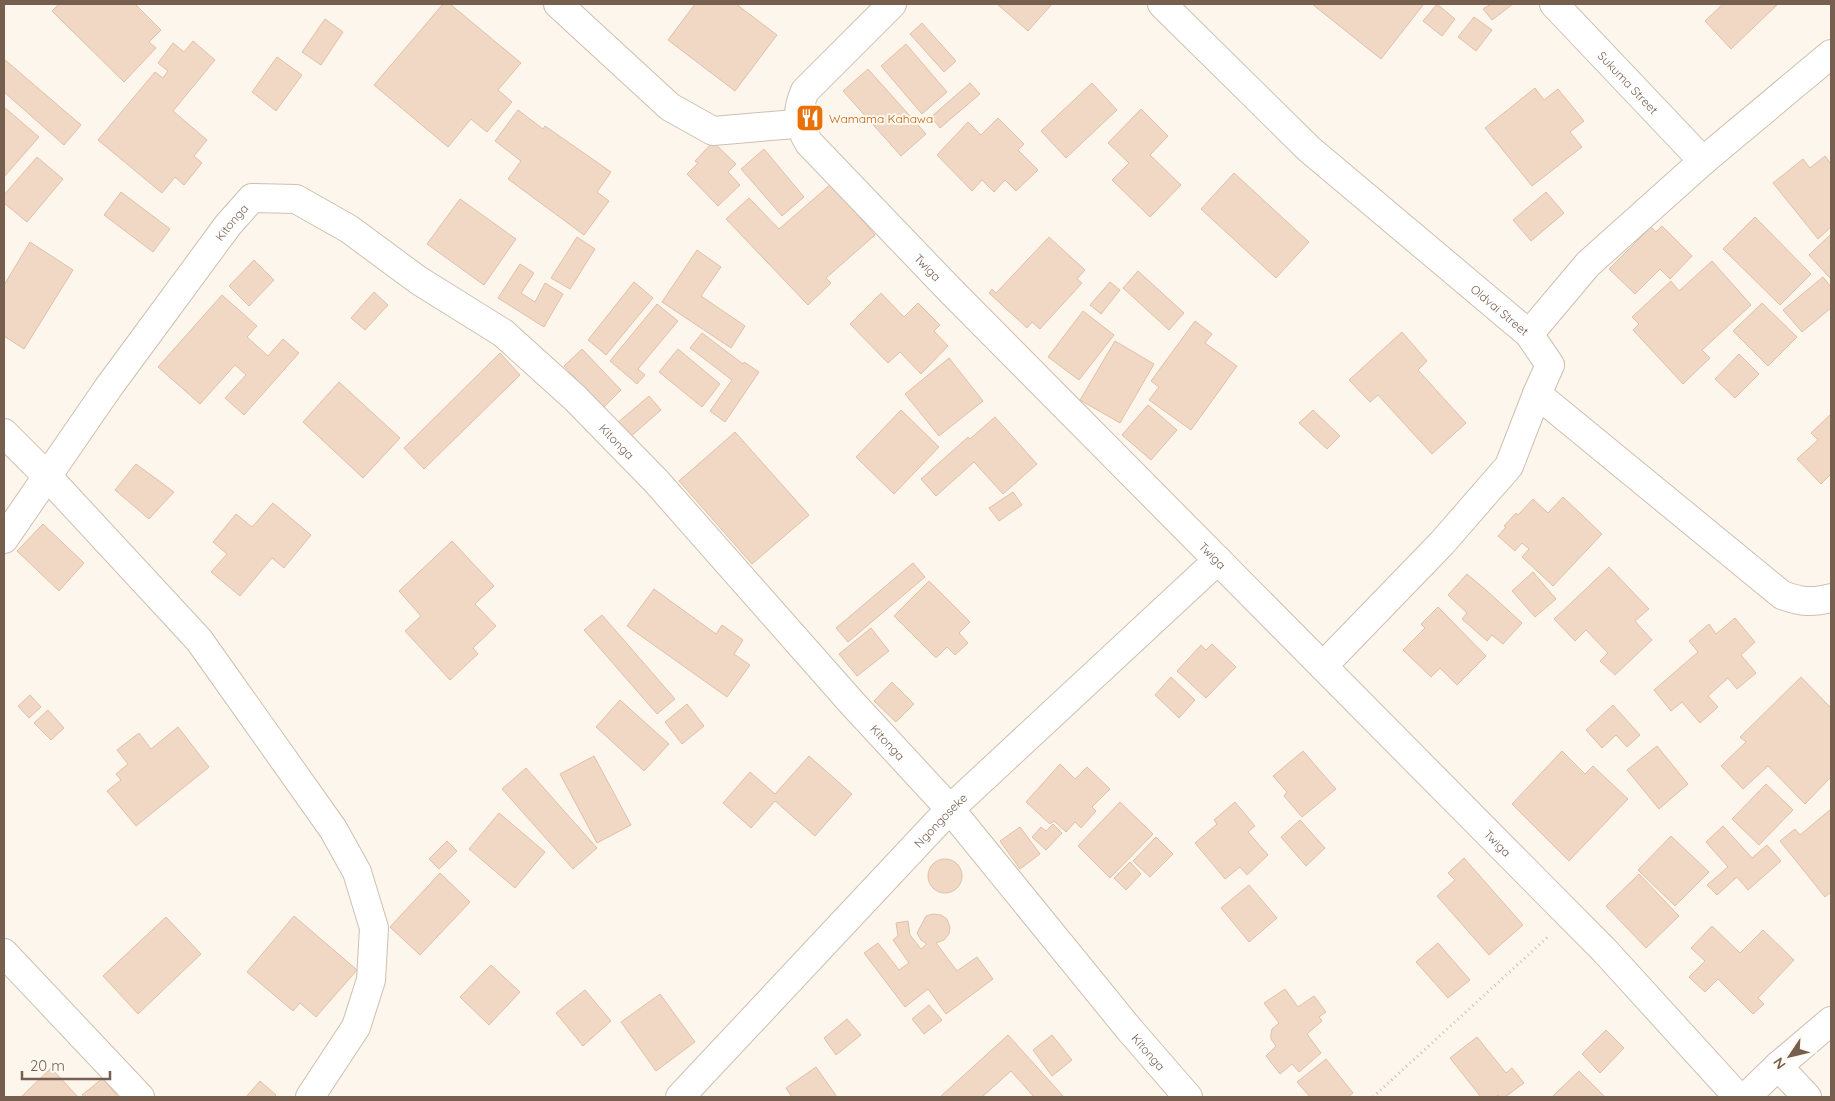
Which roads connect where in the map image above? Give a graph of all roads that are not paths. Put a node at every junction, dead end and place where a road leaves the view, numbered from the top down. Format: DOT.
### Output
graph roads {
  1 [pos="558,4"];
  2 [pos="892,4"];
  3 [pos="1162,4"];
  4 [pos="1554,4"];
  5 [pos="1831,54"];
  6 [pos="798,118"];
  7 [pos="1703,160"];
  8 [pos="1529,334"];
  9 [pos="1537,394"];
  10 [pos="4,433"];
  11 [pos="47,476"];
  12 [pos="4,539"];
  13 [pos="1218,560"];
  14 [pos="1831,598"];
  15 [pos="1323,666"];
  16 [pos="950,809"];
  17 [pos="4,953"];
  18 [pos="1831,1020"];
  19 [pos="1778,1066"];
  20 [pos="140,1097"];
  21 [pos="310,1097"];
  22 [pos="680,1097"];
  23 [pos="1188,1097"];
  24 [pos="1738,1097"];
  25 [pos="1746,1097"];
  26 [pos="1807,1097"];
  1 -- 6 [label="street"];
  2 -- 6 [label="street"];
  3 -- 8 [label="street, Oldvai Street"];
  4 -- 7 [label="street, Sukuma Street"];
  5 -- 7 [label="street"];
  6 -- 13 [label="street, Twiga"];
  7 -- 8 [label="street"];
  8 -- 9 [label="street, Oldvai Street"];
  9 -- 14 [label="street"];
  9 -- 15 [label="street, Oldvai Street"];
  10 -- 11 [label="street"];
  11 -- 12 [label="street, Kitonga"];
  11 -- 16 [label="street, Kitonga"];
  11 -- 21 [label="street"];
  13 -- 15 [label="street, Twiga"];
  13 -- 16 [label="street, Ngongoseke"];
  15 -- 24 [label="street, Twiga"];
  16 -- 22 [label="street, Ngongoseke"];
  16 -- 23 [label="street, Kitonga"];
  17 -- 20 [label="street"];
  18 -- 19 [label="street"];
  19 -- 25 [label="street"];
  19 -- 26 [label="street"];
}
